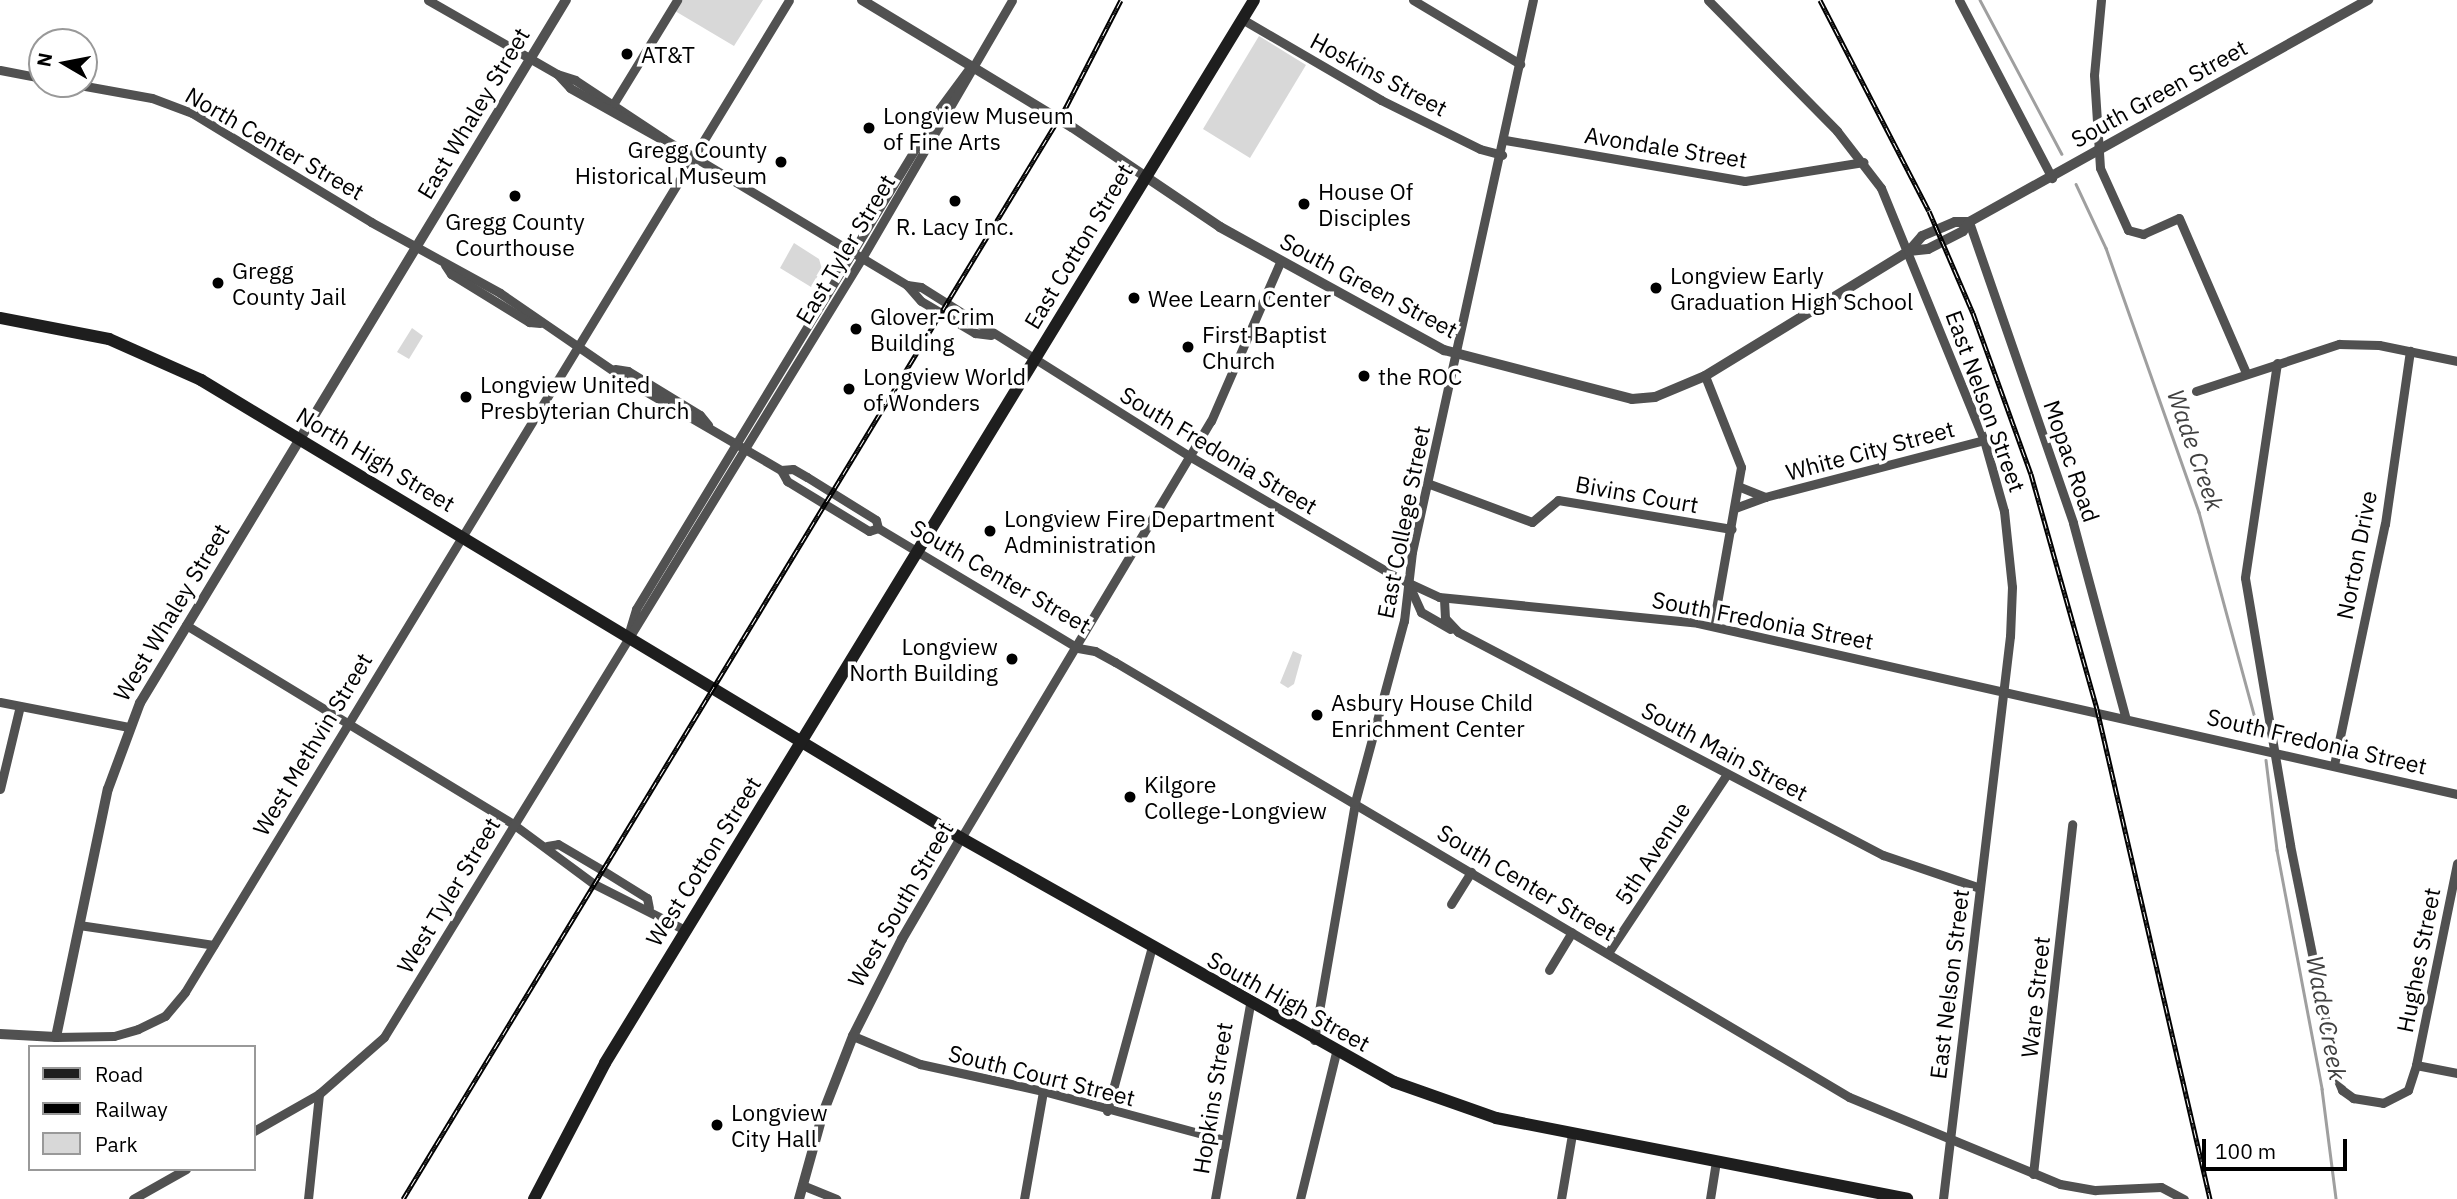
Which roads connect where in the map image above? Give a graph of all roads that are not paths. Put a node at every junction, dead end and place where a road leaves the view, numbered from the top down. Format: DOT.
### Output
graph roads {
  1 [pos="428,0"];
  2 [pos="566,0"];
  3 [pos="677,0"];
  4 [pos="789,0"];
  5 [pos="862,0"];
  6 [pos="1012,0"];
  7 [pos="1254,0"];
  8 [pos="1413,0"];
  9 [pos="1533,0"];
  10 [pos="1708,0"];
  11 [pos="1959,0"];
  12 [pos="2101,0"];
  13 [pos="2368,0"];
  14 [pos="1242,19"];
  15 [pos="530,59"];
  16 [pos="1520,64"];
  17 [pos="972,67"];
  18 [pos="0,70"];
  19 [pos="557,74"];
  20 [pos="28,75"];
  21 [pos="98,88"];
  22 [pos="614,103"];
  23 [pos="664,139"];
  24 [pos="1505,140"];
  25 [pos="2098,152"];
  26 [pos="1502,155"];
  27 [pos="692,156"];
  28 [pos="1863,162"];
  29 [pos="2052,177"];
  30 [pos="1143,179"];
  31 [pos="1969,222"];
  32 [pos="416,248"];
  33 [pos="1909,251"];
  34 [pos="852,253"];
  35 [pos="862,258"];
  36 [pos="1280,262"];
  37 [pos="907,285"];
  38 [pos="0,318"];
  39 [pos="992,336"];
  40 [pos="579,346"];
  41 [pos="2410,351"];
  42 [pos="1458,356"];
  43 [pos="1034,360"];
  44 [pos="2457,361"];
  45 [pos="2277,363"];
  46 [pos="2246,373"];
  47 [pos="1705,376"];
  48 [pos="2196,391"];
  49 [pos="301,438"];
  50 [pos="1984,440"];
  51 [pos="737,442"];
  52 [pos="747,448"];
  53 [pos="1191,457"];
  54 [pos="781,470"];
  55 [pos="1427,483"];
  56 [pos="1738,486"];
  57 [pos="832,492"];
  58 [pos="1765,497"];
  59 [pos="825,504"];
  60 [pos="1735,508"];
  61 [pos="878,528"];
  62 [pos="1732,529"];
  63 [pos="462,536"];
  64 [pos="919,551"];
  65 [pos="1408,583"];
  66 [pos="1444,599"];
  67 [pos="186,625"];
  68 [pos="1713,626"];
  69 [pos="1458,632"];
  70 [pos="628,634"];
  71 [pos="1078,649"];
  72 [pos="710,685"];
  73 [pos="2003,690"];
  74 [pos="0,702"];
  75 [pos="20,706"];
  76 [pos="2125,716"];
  77 [pos="348,724"];
  78 [pos="129,727"];
  79 [pos="801,741"];
  80 [pos="2276,752"];
  81 [pos="2334,765"];
  82 [pos="1727,774"];
  83 [pos="0,789"];
  84 [pos="2457,794"];
  85 [pos="1355,803"];
  86 [pos="513,824"];
  87 [pos="2072,824"];
  88 [pos="961,838"];
  89 [pos="547,846"];
  90 [pos="2457,863"];
  91 [pos="1471,872"];
  92 [pos="1980,888"];
  93 [pos="1451,904"];
  94 [pos="649,908"];
  95 [pos="79,925"];
  96 [pos="685,930"];
  97 [pos="1572,932"];
  98 [pos="214,945"];
  99 [pos="1152,947"];
  100 [pos="1608,953"];
  101 [pos="1549,970"];
  102 [pos="1250,1004"];
  103 [pos="0,1034"];
  104 [pos="853,1036"];
  105 [pos="56,1037"];
  106 [pos="1314,1040"];
  107 [pos="1336,1052"];
  108 [pos="2416,1065"];
  109 [pos="2457,1073"];
  110 [pos="1043,1091"];
  111 [pos="319,1094"];
  112 [pos="1107,1111"];
  113 [pos="256,1130"];
  114 [pos="1572,1134"];
  115 [pos="1224,1140"];
  116 [pos="1950,1142"];
  117 [pos="1716,1163"];
  118 [pos="182,1171"];
  119 [pos="2033,1174"];
  120 [pos="802,1185"];
  121 [pos="1861,1195"];
  122 [pos="2183,1198"];
  123 [pos="133,1199"];
  124 [pos="308,1199"];
  125 [pos="534,1199"];
  126 [pos="799,1199"];
  127 [pos="836,1199"];
  128 [pos="1024,1199"];
  129 [pos="1215,1199"];
  130 [pos="1300,1199"];
  131 [pos="1561,1199"];
  132 [pos="1710,1199"];
  133 [pos="1907,1199"];
  134 [pos="1942,1199"];
  1 -- 15 [label="street"];
  2 -- 15 [label="street, East Whaley Street"];
  3 -- 22 [label="street"];
  4 -- 27 [label="street, West Methvin Street"];
  5 -- 17 [label="street, South Green Street"];
  6 -- 17 [label="street, East Tyler Street"];
  7 -- 14 [label="main road, East Cotton Street"];
  8 -- 16 [label="street"];
  9 -- 16 [label="street, East College Street"];
  10 -- 28 [label="street, East Nelson Street"];
  11 -- 29 [label="street"];
  12 -- 25 [label="street"];
  13 -- 25 [label="street, South Green Street"];
  14 -- 26 [label="street, Hoskins Street"];
  14 -- 30 [label="main road, East Cotton Street"];
  15 -- 19 [label="street"];
  15 -- 32 [label="street, East Whaley Street"];
  16 -- 24 [label="street, East College Street"];
  17 -- 30 [label="street, South Green Street"];
  17 -- 34 [label="street, East Tyler Street"];
  17 -- 35 [label="street, East Tyler Street"];
  18 -- 20 [label="street"];
  19 -- 22 [label="street"];
  19 -- 23 [label="street"];
  21 -- 32 [label="street, North Center Street"];
  22 -- 23 [label="street"];
  23 -- 27 [label="street"];
  24 -- 26 [label="street, East College Street"];
  24 -- 28 [label="street, Avondale Street"];
  25 -- 29 [label="street, South Green Street"];
  25 -- 46 [label="street"];
  26 -- 42 [label="street, East College Street"];
  27 -- 34 [label="street"];
  27 -- 40 [label="street, West Methvin Street"];
  28 -- 33 [label="street, East Nelson Street"];
  29 -- 31 [label="street, South Green Street"];
  30 -- 36 [label="street, South Green Street"];
  30 -- 43 [label="main road, East Cotton Street"];
  31 -- 33 [label="street, South Green Street"];
  31 -- 76 [label="street, Mopac Road"];
  32 -- 40 [label="street, North Center Street"];
  32 -- 49 [label="street, West Whaley Street"];
  33 -- 47 [label="street, South Green Street"];
  33 -- 50 [label="street, East Nelson Street"];
  34 -- 35 [label="street"];
  34 -- 51 [label="street, East Tyler Street"];
  35 -- 37 [label="street"];
  35 -- 52 [label="street, East Tyler Street"];
  36 -- 42 [label="street, South Green Street"];
  36 -- 53 [label="street, West South Street"];
  37 -- 39 [label="street, South Fredonia Street"];
  37 -- 39 [label="street, South Fredonia Street"];
  38 -- 49 [label="main road, North High Street"];
  39 -- 43 [label="street, South Fredonia Street"];
  40 -- 51 [label="street, North Center Street"];
  40 -- 63 [label="street, West Methvin Street"];
  41 -- 44 [label="street"];
  41 -- 45 [label="street"];
  41 -- 81 [label="street, Norton Drive"];
  42 -- 47 [label="street, South Green Street"];
  42 -- 55 [label="street, East College Street"];
  43 -- 53 [label="street, South Fredonia Street"];
  43 -- 64 [label="main road, East Cotton Street"];
  45 -- 46 [label="street"];
  45 -- 80 [label="street"];
  46 -- 48 [label="street"];
  47 -- 56 [label="street"];
  49 -- 63 [label="main road, North High Street"];
  49 -- 67 [label="street, West Whaley Street"];
  50 -- 58 [label="street, White City Street"];
  50 -- 73 [label="street, East Nelson Street"];
  51 -- 52 [label="street, North Center Street"];
  51 -- 70 [label="street, West Tyler Street"];
  52 -- 54 [label="street, North Center Street"];
  52 -- 70 [label="street, West Tyler Street"];
  53 -- 65 [label="street, South Fredonia Street"];
  53 -- 71 [label="street, West South Street"];
  54 -- 57 [label="street, North Center Street"];
  54 -- 59 [label="street, North Center Street"];
  55 -- 62 [label="street, Bivins Court"];
  55 -- 65 [label="street, East College Street"];
  56 -- 58 [label="street, White City Street"];
  56 -- 60 [label="street"];
  57 -- 61 [label="street, South Center Street"];
  58 -- 60 [label="street, White City Street"];
  59 -- 61 [label="street, South Center Street"];
  60 -- 62 [label="street"];
  61 -- 64 [label="street, South Center Street"];
  62 -- 68 [label="street"];
  63 -- 70 [label="main road, North High Street"];
  63 -- 77 [label="street, West Methvin Street"];
  64 -- 71 [label="street, South Center Street"];
  64 -- 79 [label="main road, West Cotton Street"];
  65 -- 66 [label="street, South Fredonia Street"];
  65 -- 69 [label="street, South Main Street"];
  65 -- 85 [label="street, East College Street"];
  66 -- 68 [label="street, South Fredonia Street"];
  66 -- 69 [label="street"];
  67 -- 77 [label="street"];
  67 -- 78 [label="street, West Whaley Street"];
  68 -- 73 [label="street, South Fredonia Street"];
  69 -- 82 [label="street, South Main Street"];
  70 -- 72 [label="main road, North High Street"];
  70 -- 86 [label="street, West Tyler Street"];
  71 -- 85 [label="street, South Center Street"];
  71 -- 88 [label="street, West South Street"];
  72 -- 79 [label="main road, South High Street"];
  73 -- 76 [label="street, South Fredonia Street"];
  73 -- 92 [label="street, East Nelson Street"];
  74 -- 75 [label="street"];
  75 -- 78 [label="street"];
  75 -- 83 [label="street"];
  76 -- 80 [label="street, South Fredonia Street"];
  77 -- 86 [label="street"];
  77 -- 98 [label="street, West Methvin Street"];
  78 -- 95 [label="street, West Whaley Street"];
  79 -- 88 [label="main road, South High Street"];
  79 -- 96 [label="main road, West Cotton Street"];
  80 -- 81 [label="street, South Fredonia Street"];
  80 -- 108 [label="street, Hughes Street"];
  81 -- 84 [label="street, South Fredonia Street"];
  82 -- 92 [label="street, South Main Street"];
  82 -- 100 [label="street, 5th Avenue"];
  85 -- 91 [label="street, South Center Street"];
  85 -- 106 [label="street, East College Street"];
  86 -- 89 [label="street"];
  86 -- 111 [label="street, West Tyler Street"];
  87 -- 119 [label="street, Ware Street"];
  88 -- 99 [label="main road, South High Street"];
  88 -- 104 [label="street, West South Street"];
  89 -- 94 [label="street"];
  89 -- 94 [label="street"];
  90 -- 108 [label="street, Hughes Street"];
  91 -- 93 [label="street"];
  91 -- 97 [label="street, South Center Street"];
  92 -- 116 [label="street, East Nelson Street"];
  94 -- 96 [label="street"];
  95 -- 98 [label="street"];
  95 -- 105 [label="street, West Whaley Street"];
  96 -- 125 [label="main road, West Cotton Street"];
  97 -- 100 [label="street, South Center Street"];
  97 -- 101 [label="street"];
  98 -- 105 [label="street, West Methvin Street"];
  99 -- 102 [label="main road, South High Street"];
  99 -- 112 [label="street"];
  100 -- 116 [label="street, South Center Street"];
  102 -- 106 [label="main road, South High Street"];
  102 -- 115 [label="street, Hopkins Street"];
  103 -- 105 [label="street, West Methvin Street"];
  104 -- 110 [label="street, South Court Street"];
  104 -- 120 [label="street, West South Street"];
  106 -- 107 [label="main road, South High Street"];
  107 -- 114 [label="main road, South High Street"];
  107 -- 130 [label="street"];
  108 -- 109 [label="street"];
  110 -- 112 [label="street, South Court Street"];
  110 -- 128 [label="street"];
  111 -- 113 [label="street, West Tyler Street"];
  111 -- 124 [label="street"];
  112 -- 115 [label="street, South Court Street"];
  114 -- 117 [label="main road, South High Street"];
  114 -- 131 [label="street"];
  115 -- 129 [label="street, Hopkins Street"];
  116 -- 119 [label="street, South Center Street"];
  116 -- 134 [label="street, East Nelson Street"];
  117 -- 121 [label="main road, South High Street"];
  117 -- 132 [label="street"];
  118 -- 123 [label="street"];
  119 -- 122 [label="street, South Center Street"];
  120 -- 126 [label="street, West South Street"];
  120 -- 127 [label="street"];
  121 -- 133 [label="main road, South High Street"];
}
